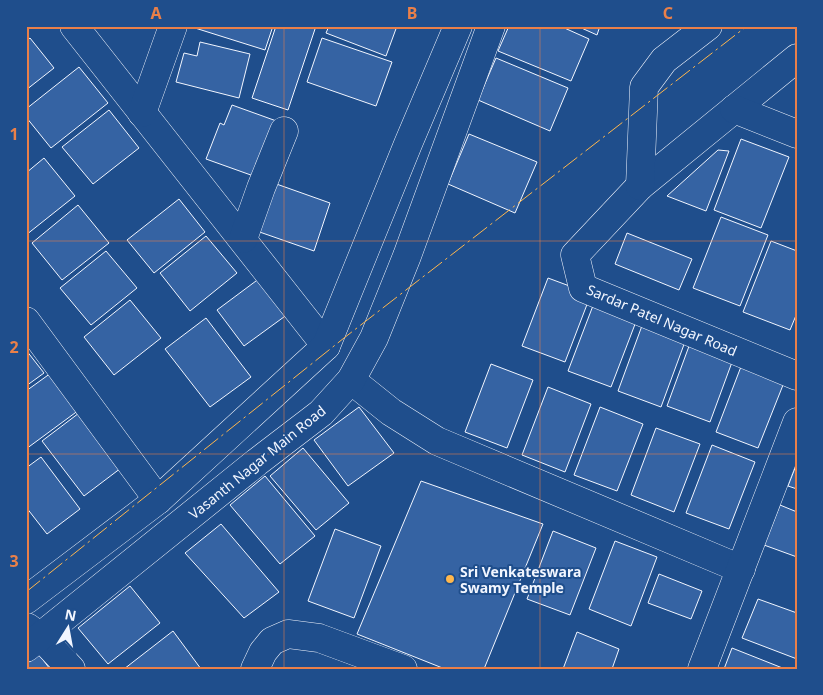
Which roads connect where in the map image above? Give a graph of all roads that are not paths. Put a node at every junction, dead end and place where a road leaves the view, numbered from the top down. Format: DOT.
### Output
graph roads {
  1 [pos="74,26"];
  2 [pos="173,26"];
  3 [pos="458,26"];
  4 [pos="492,26"];
  5 [pos="708,26"];
  6 [pos="797,58"];
  7 [pos="734,109"];
  8 [pos="142,114"];
  9 [pos="284,131"];
  10 [pos="797,134"];
  11 [pos="640,186"];
  12 [pos="243,240"];
  13 [pos="26,320"];
  14 [pos="326,346"];
  15 [pos="797,376"];
  16 [pos="351,380"];
  17 [pos="797,422"];
  18 [pos="158,500"];
  19 [pos="741,570"];
  20 [pos="26,600"];
  21 [pos="31,637"];
  22 [pos="70,669"];
  23 [pos="255,669"];
  24 [pos="403,669"];
  25 [pos="702,669"];
  1 -- 8 [label="street"];
  2 -- 8 [label="street"];
  3 -- 14 [label="street"];
  4 -- 16 [label="street, Vasanth Nagar Main Road"];
  5 -- 11 [label="street"];
  6 -- 7 [label="street, Sardar Patel Nagar Road"];
  7 -- 10 [label="street"];
  7 -- 11 [label="street, Sardar Patel Nagar Road"];
  8 -- 12 [label="street"];
  9 -- 12 [label="street"];
  11 -- 15 [label="street, Sardar Patel Nagar Road"];
  12 -- 14 [label="street"];
  13 -- 18 [label="street"];
  14 -- 18 [label="street"];
  16 -- 19 [label="street"];
  16 -- 21 [label="street, Vasanth Nagar Main Road"];
  17 -- 19 [label="street"];
  18 -- 20 [label="street"];
  19 -- 25 [label="street"];
  21 -- 22 [label="street"];
  23 -- 24 [label="street"];
}
